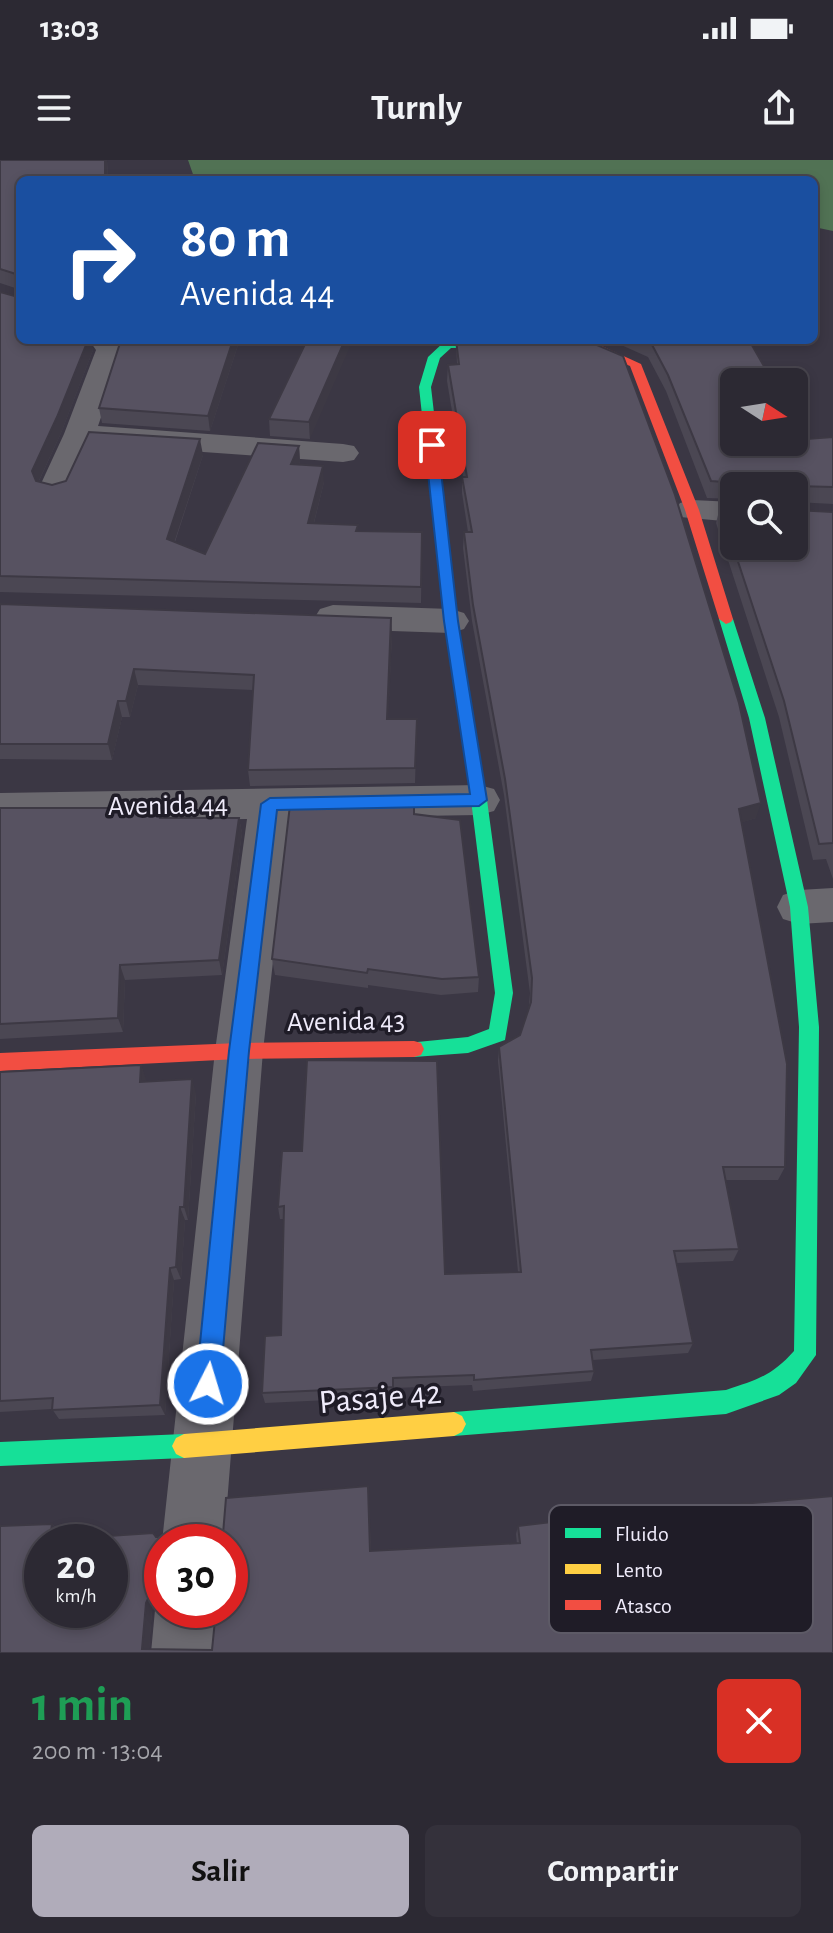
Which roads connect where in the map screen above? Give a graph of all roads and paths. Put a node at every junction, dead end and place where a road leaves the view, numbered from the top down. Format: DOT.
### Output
graph roads {
  1 [pos="106,344"];
  2 [pos="80,434"];
  3 [pos="343,453"];
  4 [pos="55,488"];
  5 [pos="692,510"];
  6 [pos="720,511"];
  7 [pos="295,616"];
  8 [pos="451,621"];
  9 [pos="479,800"];
  10 [pos="270,804"];
  11 [pos="0,808"];
  12 [pos="816,906"];
  13 [pos="498,1034"];
  14 [pos="239,1051"];
  15 [pos="0,1062"];
  16 [pos="202,1445"];
  17 [pos="0,1454"];
  18 [pos="195,1524"];
  19 [pos="185,1628"];
  20 [pos="183,1653"];
  1 -- 2 [label="street"];
  2 -- 3 [label="street"];
  2 -- 4 [label="street"];
  5 -- 6 [label="street"];
  5 -- 8 [label="street, Pasaje 42"];
  5 -- 12 [label="street, Pasaje 42"];
  7 -- 8 [label="street"];
  8 -- 9 [label="street, Pasaje 42"];
  9 -- 10 [label="street, Avenida 44"];
  9 -- 13 [label="street, Pasaje 42"];
  10 -- 11 [label="street, Avenida 44"];
  10 -- 14 [label="street"];
  12 -- 16 [label="street, Pasaje 42"];
  13 -- 14 [label="street, Avenida 43"];
  14 -- 15 [label="street, Avenida 43"];
  14 -- 16 [label="street"];
  16 -- 17 [label="street, Pasaje 42"];
  16 -- 18 [label="street"];
  19 -- 20 [label="street"];
}
